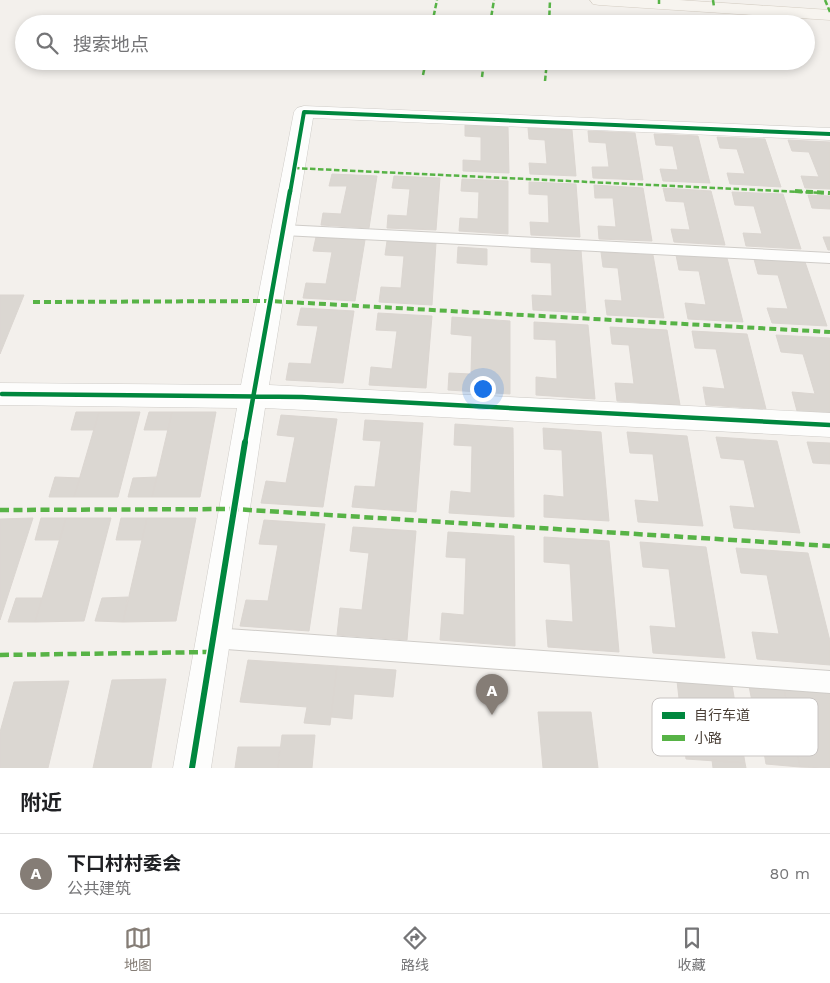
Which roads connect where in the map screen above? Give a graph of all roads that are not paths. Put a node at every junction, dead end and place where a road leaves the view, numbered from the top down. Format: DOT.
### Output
graph roads {
  1 [pos="599,0"];
  2 [pos="830,15"];
  3 [pos="830,134"];
  4 [pos="283,230"];
  5 [pos="830,258"];
  6 [pos="2,394"];
  7 [pos="253,397"];
  8 [pos="830,425"];
  9 [pos="212,638"];
  10 [pos="830,682"];
  11 [pos="192,768"];
  1 -- 2 [label="street"];
  3 -- 4 [label="street"];
  4 -- 5 [label="lane"];
  4 -- 7 [label="street"];
  6 -- 7 [label="street"];
  7 -- 8 [label="street"];
  7 -- 9 [label="street"];
  9 -- 10 [label="lane"];
  9 -- 11 [label="street"];
}
